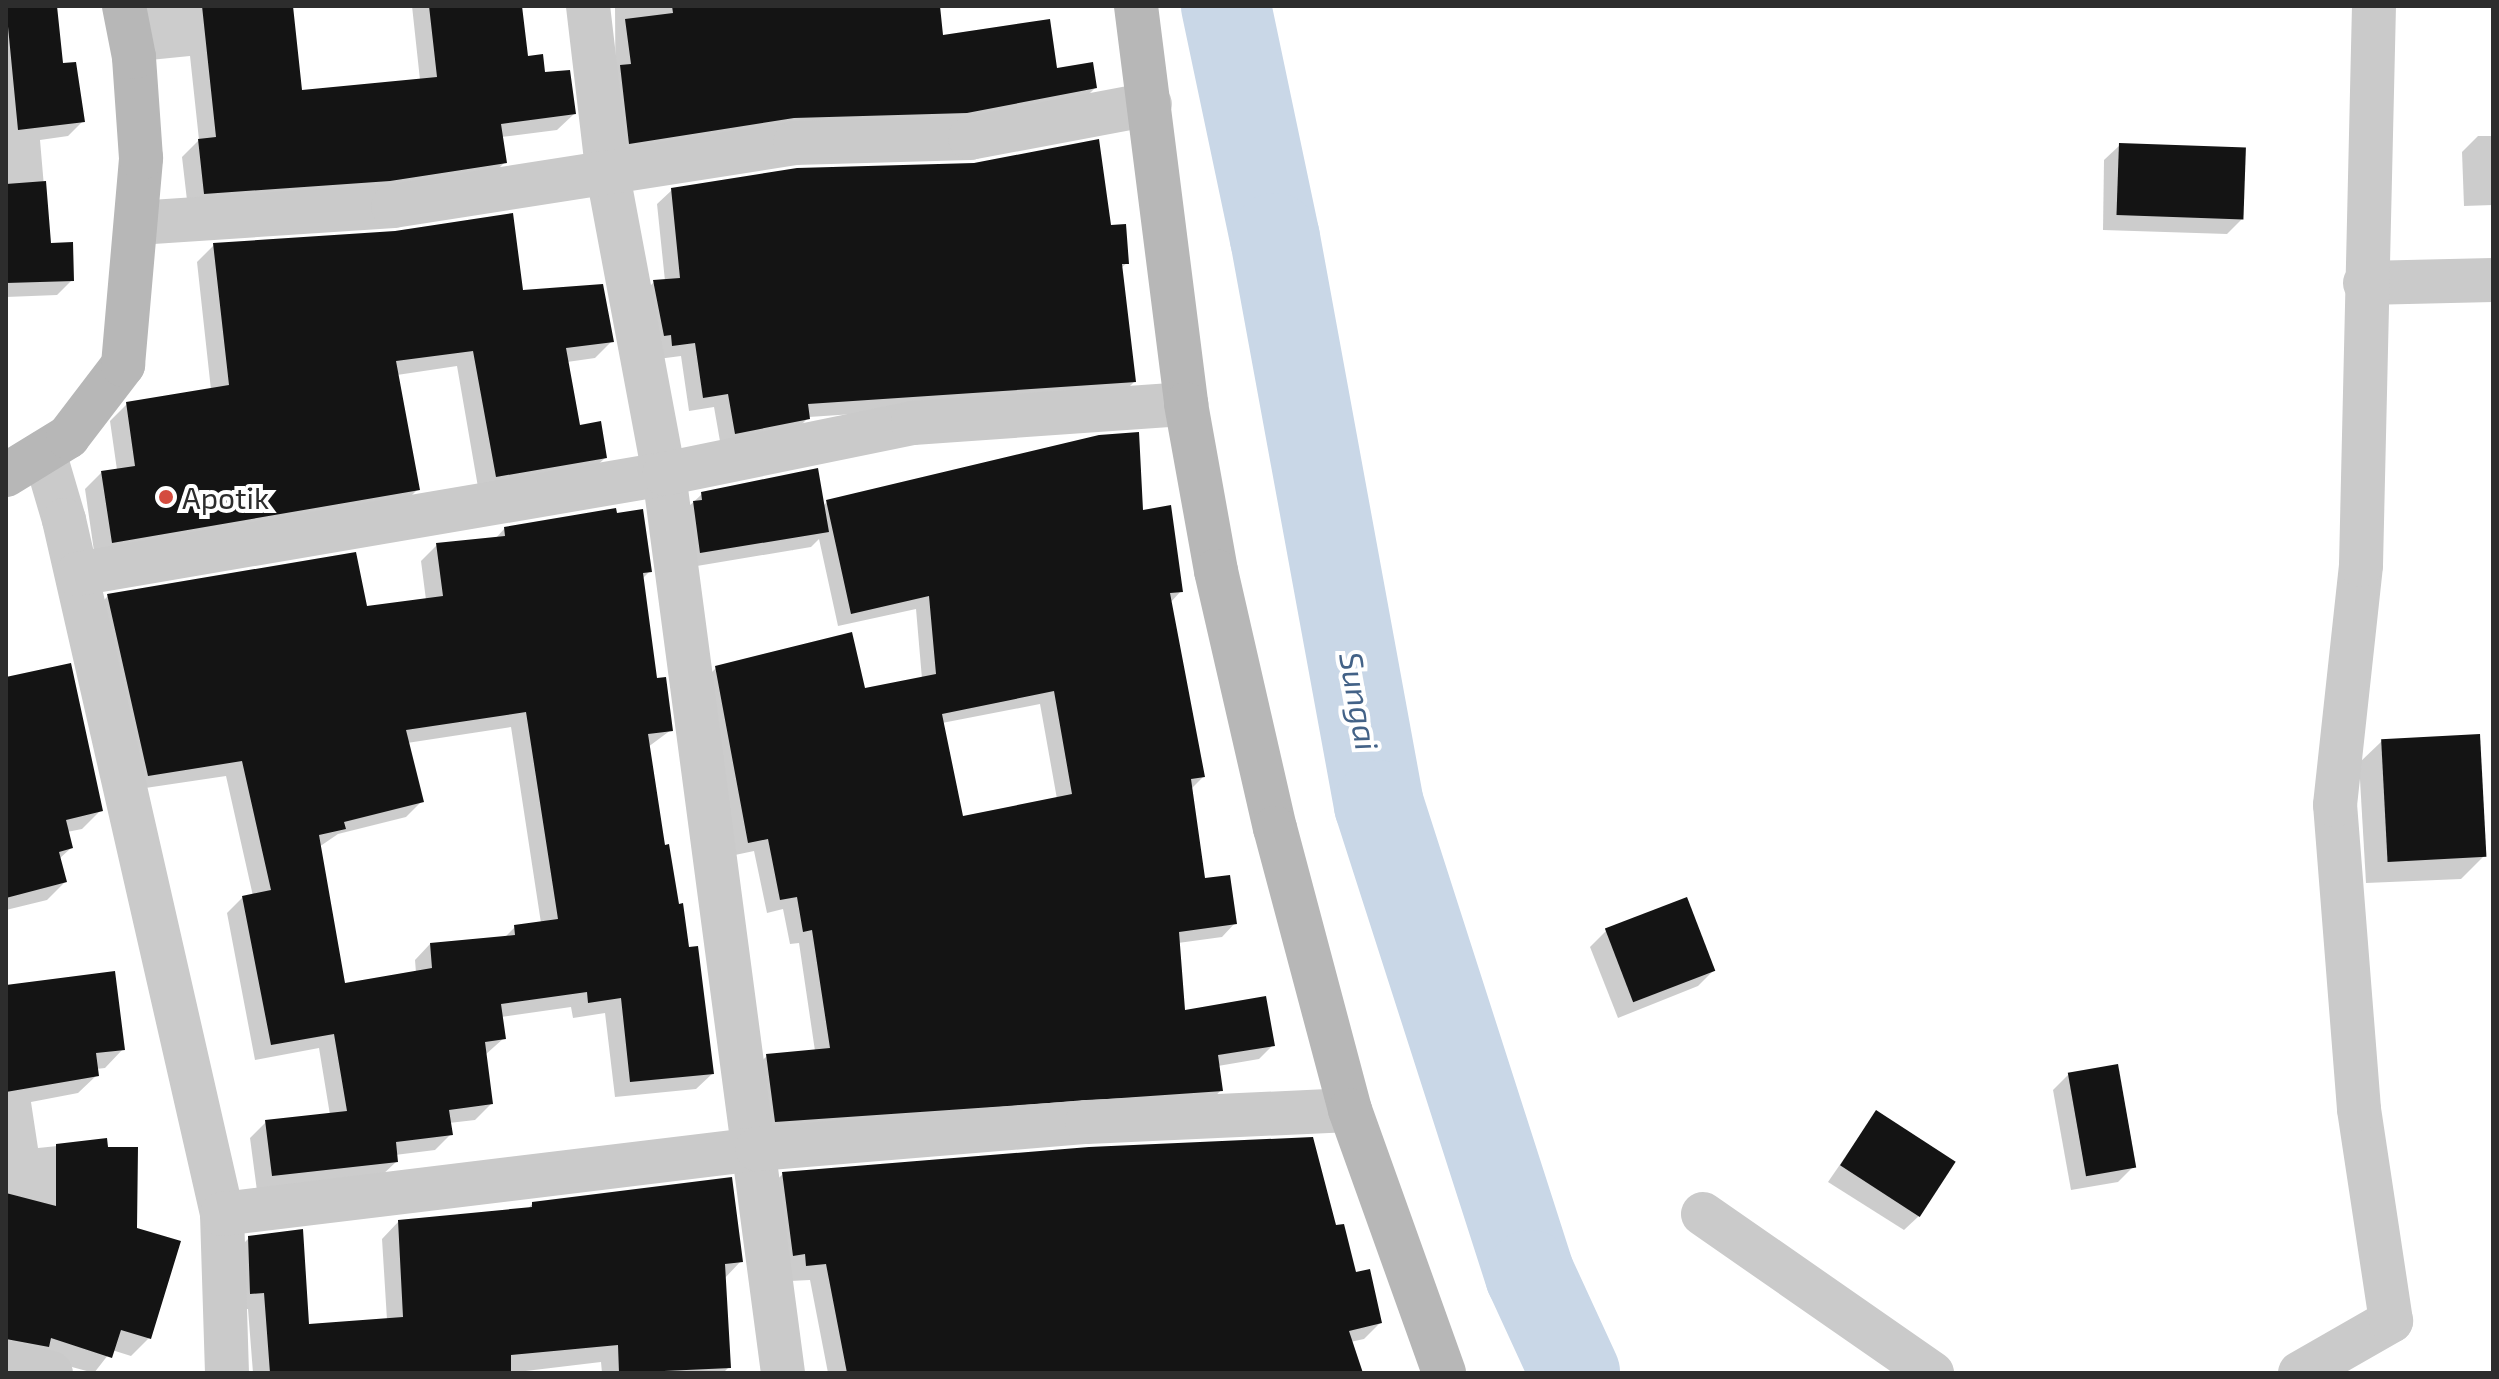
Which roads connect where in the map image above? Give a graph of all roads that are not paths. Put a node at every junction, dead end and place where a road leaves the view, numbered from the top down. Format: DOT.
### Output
graph roads {
  1 [pos="124,6"];
  2 [pos="588,6"];
  3 [pos="1136,6"];
  4 [pos="2374,6"];
  5 [pos="1150,104"];
  6 [pos="608,175"];
  7 [pos="137,223"];
  8 [pos="2493,280"];
  9 [pos="2365,283"];
  10 [pos="1186,404"];
  11 [pos="44,452"];
  12 [pos="664,474"];
  13 [pos="6,475"];
  14 [pos="77,574"];
  15 [pos="1350,1110"];
  16 [pos="757,1149"];
  17 [pos="222,1214"];
  18 [pos="1703,1214"];
  19 [pos="6,1363"];
  20 [pos="51,1373"];
  21 [pos="227,1373"];
  22 [pos="783,1373"];
  23 [pos="1444,1373"];
  24 [pos="1932,1373"];
  25 [pos="2300,1373"];
  1 -- 7 [label="street"];
  2 -- 6 [label="street"];
  3 -- 5 [label="street"];
  4 -- 9 [label="street"];
  5 -- 6 [label="street"];
  5 -- 10 [label="street"];
  6 -- 7 [label="street"];
  6 -- 12 [label="street"];
  7 -- 11 [label="street"];
  8 -- 9 [label="street"];
  9 -- 25 [label="street"];
  10 -- 12 [label="street"];
  10 -- 15 [label="street"];
  11 -- 13 [label="street"];
  11 -- 14 [label="street"];
  12 -- 14 [label="street"];
  12 -- 16 [label="street"];
  14 -- 17 [label="street"];
  15 -- 16 [label="street"];
  15 -- 23 [label="street"];
  16 -- 17 [label="street"];
  16 -- 22 [label="street"];
  17 -- 21 [label="street"];
  18 -- 24 [label="street"];
  19 -- 20 [label="street"];
}
